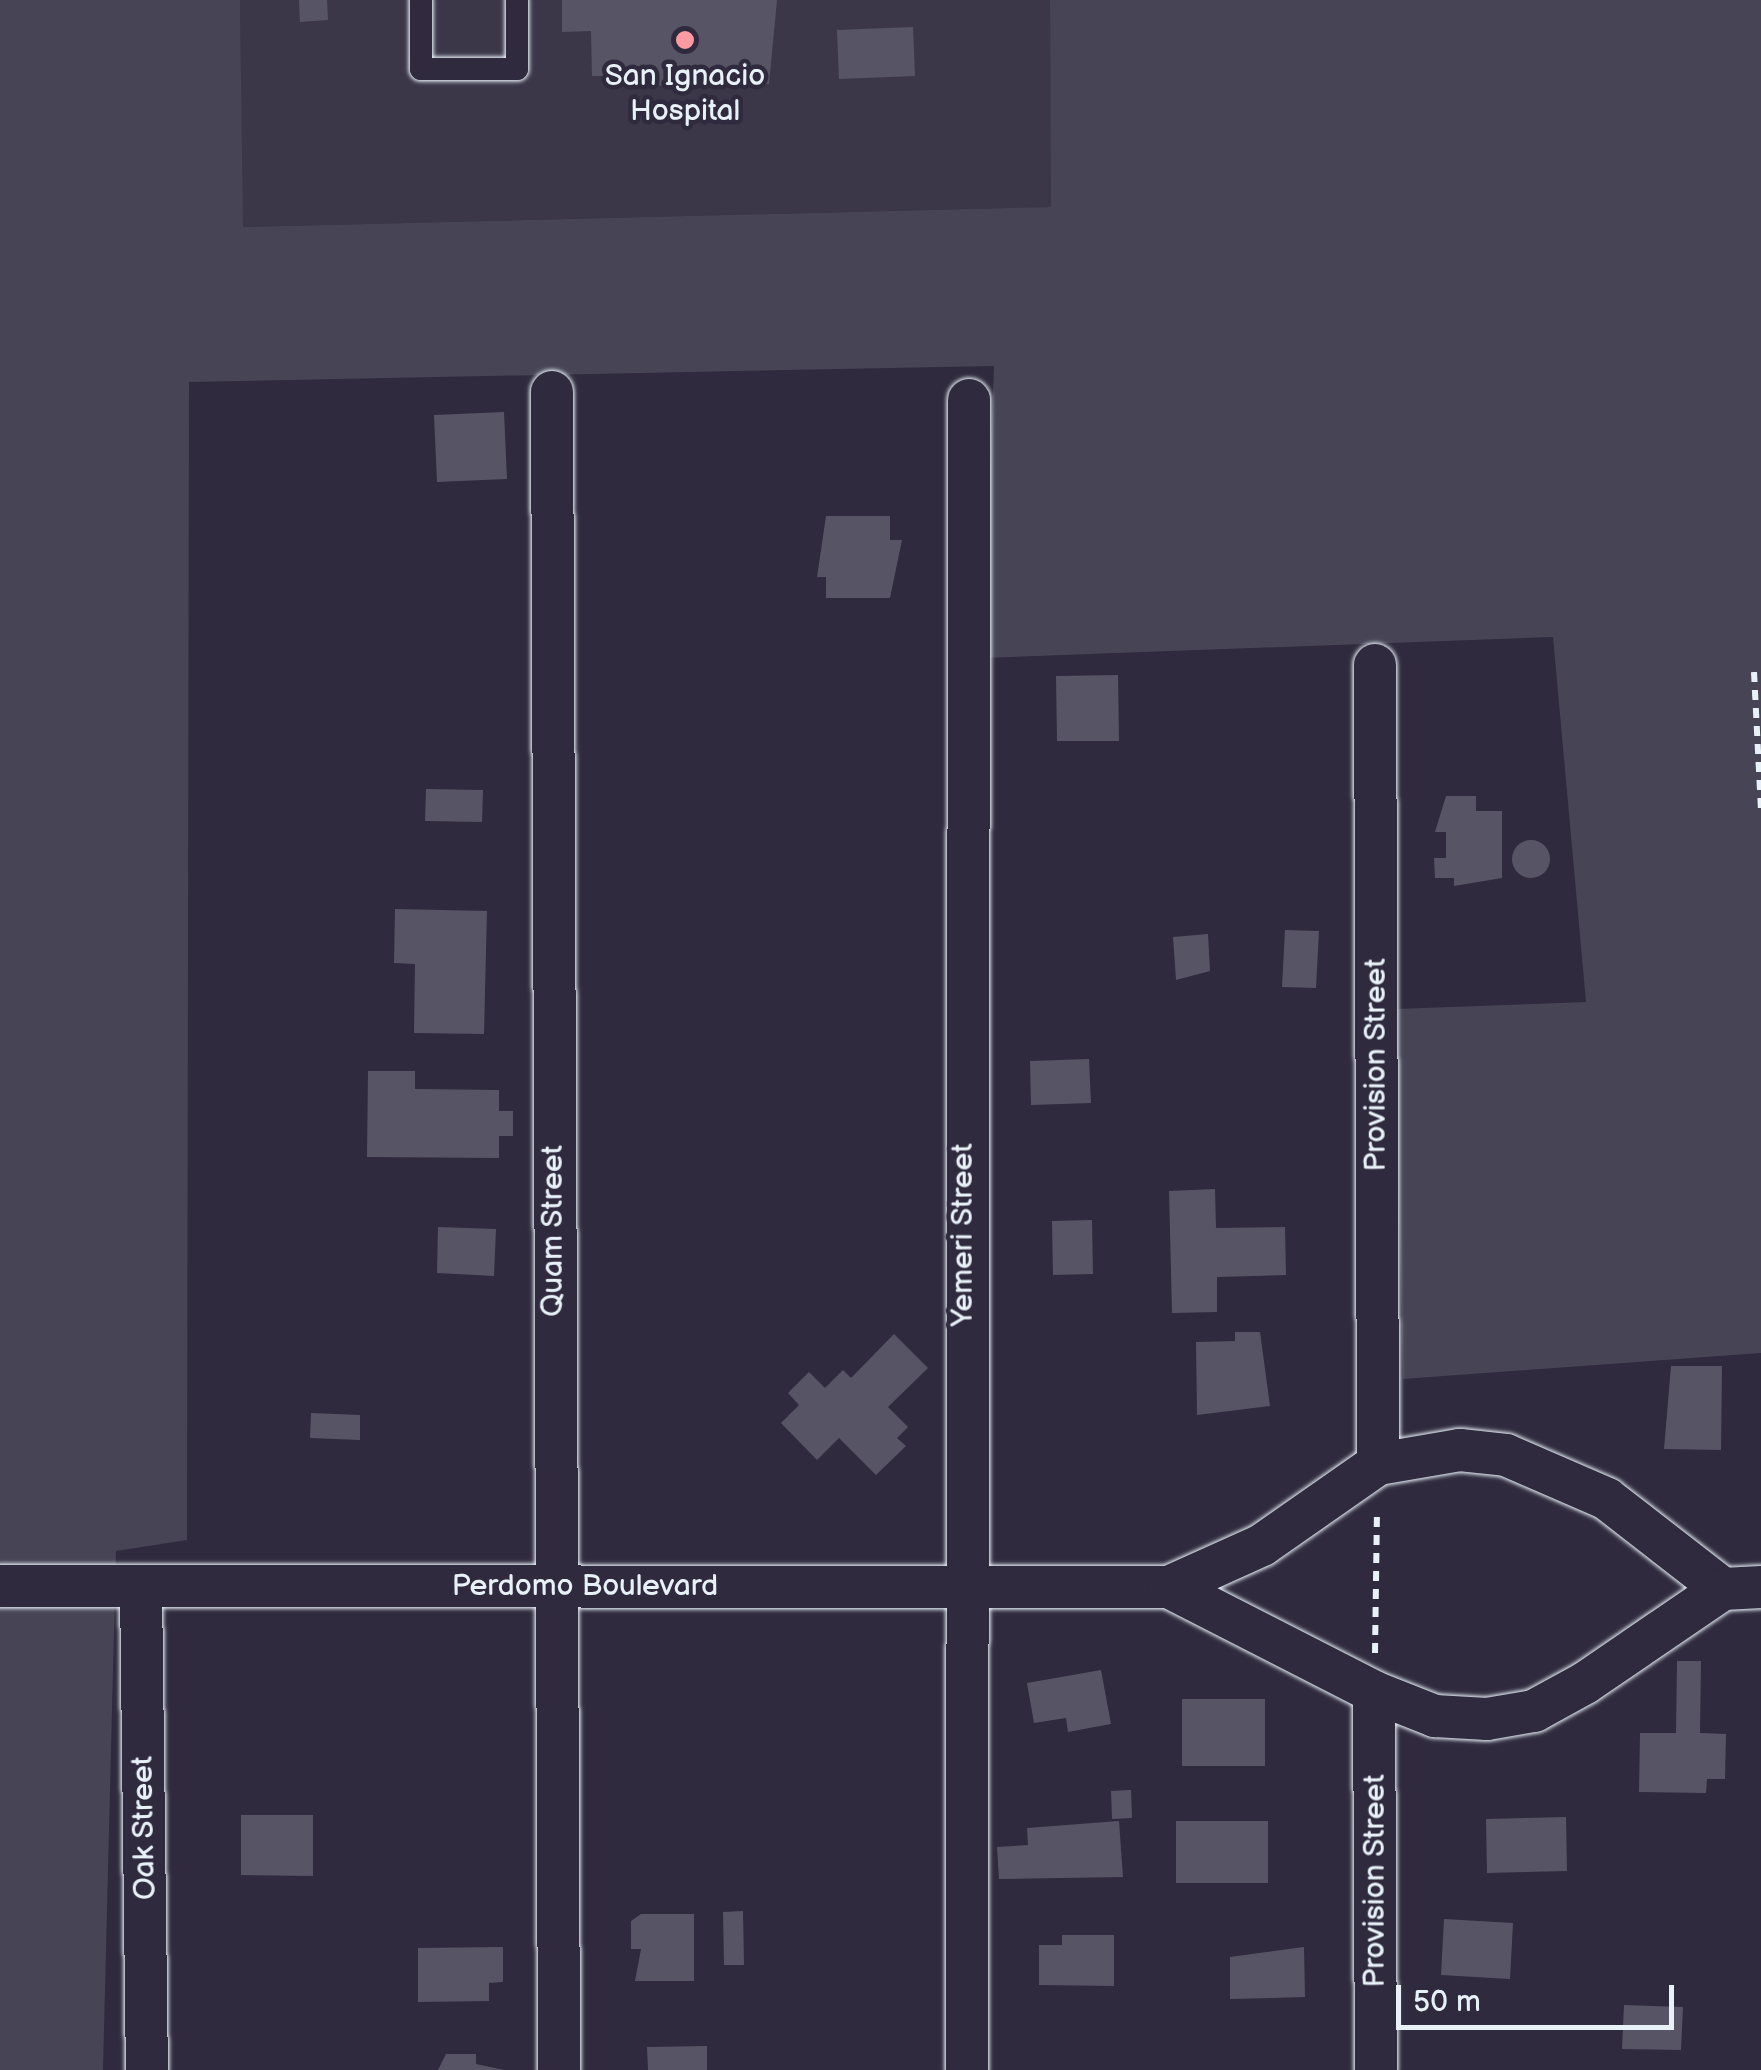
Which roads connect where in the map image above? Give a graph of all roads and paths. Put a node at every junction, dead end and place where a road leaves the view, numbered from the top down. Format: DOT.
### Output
graph roads {
  1 [pos="421,0"];
  2 [pos="517,0"];
  3 [pos="552,392"];
  4 [pos="969,400"];
  5 [pos="1375,665"];
  6 [pos="1754,672"];
  7 [pos="1761,809"];
  8 [pos="1378,1464"];
  9 [pos="0,1586"];
  10 [pos="141,1586"];
  11 [pos="553,1586"];
  12 [pos="961,1586"];
  13 [pos="1170,1586"];
  14 [pos="1742,1588"];
  15 [pos="1374,1692"];
  16 [pos="147,2070"];
  17 [pos="559,2070"];
  18 [pos="967,2070"];
  19 [pos="1376,2070"];
  1 -- 2 [label="lane"];
  3 -- 11 [label="street, Quam Street"];
  4 -- 12 [label="street, Yemeri Street"];
  5 -- 8 [label="street, Provision Street"];
  6 -- 7 [label="path"];
  8 -- 13 [label="street, Perdomo Boulevard"];
  8 -- 14 [label="street, Perdomo Boulevard"];
  8 -- 15 [label="path"];
  9 -- 10 [label="street, Perdomo Boulevard"];
  10 -- 11 [label="street, Perdomo Boulevard"];
  10 -- 16 [label="street, Oak Street"];
  11 -- 12 [label="street, Perdomo Boulevard"];
  11 -- 17 [label="street, Quam Street"];
  12 -- 13 [label="street, Perdomo Boulevard"];
  12 -- 18 [label="street, Yemeri Street"];
  13 -- 15 [label="street, Perdomo Boulevard"];
  14 -- 15 [label="street, Perdomo Boulevard"];
  15 -- 19 [label="street, Provision Street"];
}
